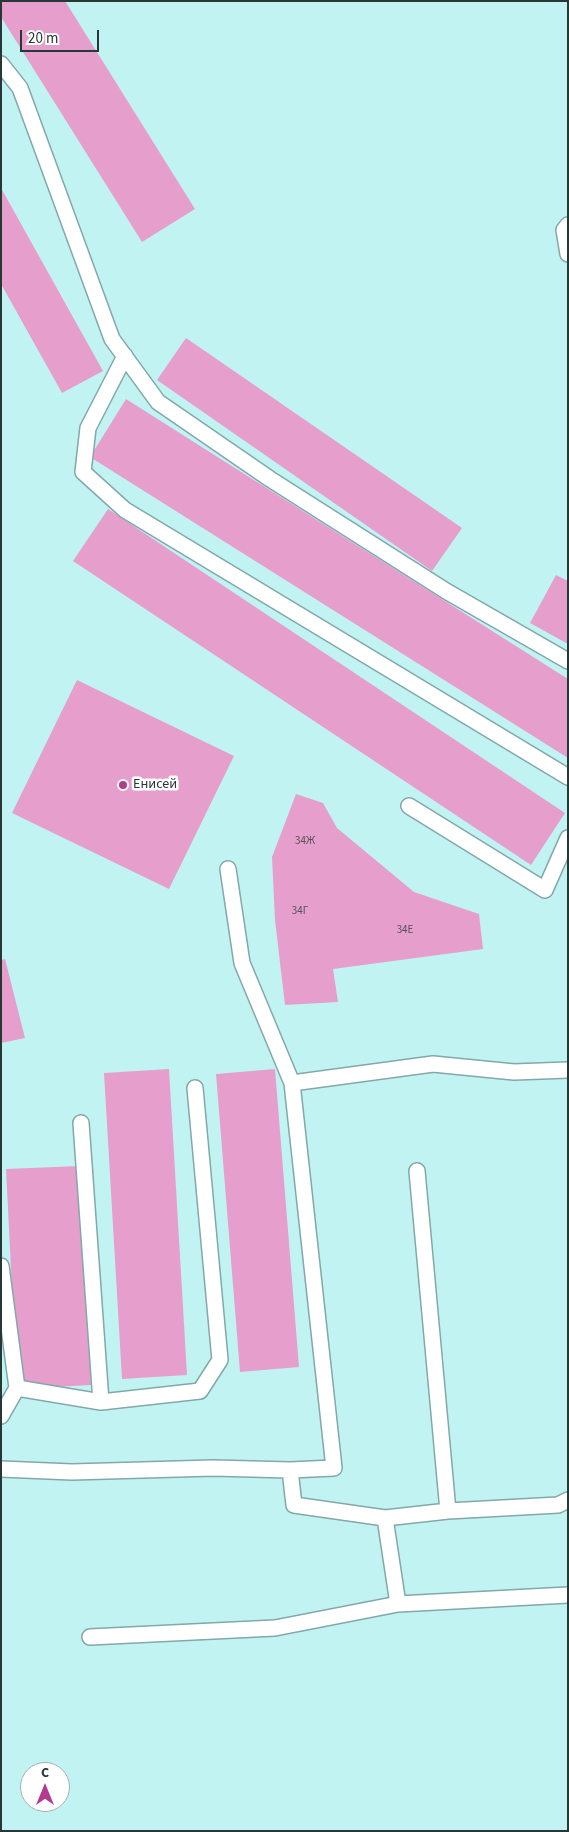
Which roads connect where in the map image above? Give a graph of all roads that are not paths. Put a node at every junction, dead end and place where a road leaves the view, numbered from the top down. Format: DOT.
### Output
graph roads {
  1 [pos="1,64"];
  2 [pos="568,225"];
  3 [pos="568,254"];
  4 [pos="125,356"];
  5 [pos="568,662"];
  6 [pos="568,777"];
  7 [pos="409,806"];
  8 [pos="568,838"];
  9 [pos="228,869"];
  10 [pos="568,1070"];
  11 [pos="292,1083"];
  12 [pos="195,1088"];
  13 [pos="81,1123"];
  14 [pos="418,1171"];
  15 [pos="1,1266"];
  16 [pos="18,1388"];
  17 [pos="101,1402"];
  18 [pos="1,1416"];
  19 [pos="1,1469"];
  20 [pos="290,1470"];
  21 [pos="568,1500"];
  22 [pos="448,1512"];
  23 [pos="384,1518"];
  24 [pos="568,1595"];
  25 [pos="398,1604"];
  26 [pos="90,1637"];
  1 -- 4 [label="lane"];
  2 -- 3 [label="lane"];
  4 -- 5 [label="lane"];
  4 -- 6 [label="lane"];
  7 -- 8 [label="lane"];
  9 -- 11 [label="lane"];
  10 -- 11 [label="lane"];
  11 -- 20 [label="lane"];
  12 -- 17 [label="lane"];
  13 -- 17 [label="lane"];
  14 -- 22 [label="lane"];
  15 -- 16 [label="lane"];
  16 -- 17 [label="lane"];
  16 -- 18 [label="lane"];
  19 -- 20 [label="lane"];
  20 -- 23 [label="lane"];
  21 -- 22 [label="lane"];
  22 -- 23 [label="lane"];
  23 -- 25 [label="lane"];
  24 -- 25 [label="lane"];
  25 -- 26 [label="lane"];
}
